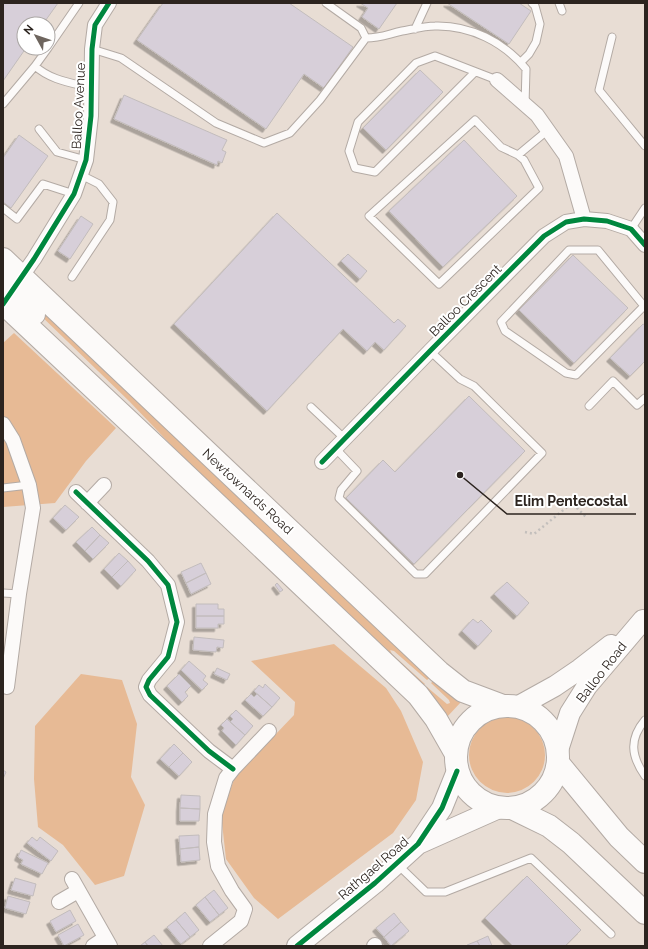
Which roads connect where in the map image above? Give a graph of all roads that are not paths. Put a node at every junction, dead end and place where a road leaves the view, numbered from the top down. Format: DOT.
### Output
graph roads {
  1 [pos="79,3"];
  2 [pos="109,3"];
  3 [pos="326,3"];
  4 [pos="428,3"];
  5 [pos="532,3"];
  6 [pos="559,3"];
  7 [pos="562,11"];
  8 [pos="415,29"];
  9 [pos="56,36"];
  10 [pos="366,38"];
  11 [pos="612,38"];
  12 [pos="92,48"];
  13 [pos="42,56"];
  14 [pos="521,62"];
  15 [pos="35,66"];
  16 [pos="475,72"];
  17 [pos="497,80"];
  18 [pos="91,88"];
  19 [pos="3,104"];
  20 [pos="525,105"];
  21 [pos="39,129"];
  22 [pos="548,130"];
  23 [pos="645,146"];
  24 [pos="518,155"];
  25 [pos="86,160"];
  26 [pos="81,174"];
  27 [pos="74,194"];
  28 [pos="3,208"];
  29 [pos="645,208"];
  30 [pos="584,219"];
  31 [pos="630,228"];
  32 [pos="645,245"];
  33 [pos="3,259"];
  34 [pos="72,277"];
  35 [pos="8,293"];
  36 [pos="645,305"];
  37 [pos="430,351"];
  38 [pos="645,398"];
  39 [pos="589,406"];
  40 [pos="311,407"];
  41 [pos="3,424"];
  42 [pos="340,444"];
  43 [pos="322,462"];
  44 [pos="29,485"];
  45 [pos="104,485"];
  46 [pos="3,488"];
  47 [pos="76,492"];
  48 [pos="87,503"];
  49 [pos="3,593"];
  50 [pos="19,594"];
  51 [pos="644,619"];
  52 [pos="7,687"];
  53 [pos="510,706"];
  54 [pos="645,720"];
  55 [pos="269,731"];
  56 [pos="558,757"];
  57 [pos="457,762"];
  58 [pos="233,769"];
  59 [pos="645,776"];
  60 [pos="506,808"];
  61 [pos="418,844"];
  62 [pos="645,862"];
  63 [pos="397,864"];
  64 [pos="59,902"];
  65 [pos="645,913"];
  66 [pos="611,934"];
  67 [pos="108,942"];
  68 [pos="93,946"];
  69 [pos="210,946"];
  70 [pos="297,946"];
  1 -- 9 [label="lane"];
  2 -- 12 [label="street, Balloo Avenue"];
  3 -- 10 [label="lane"];
  4 -- 8 [label="lane"];
  5 -- 14 [label="lane"];
  6 -- 7 [label="lane"];
  8 -- 10 [label="lane"];
  8 -- 14 [label="lane"];
  10 -- 12 [label="lane"];
  11 -- 23 [label="lane"];
  12 -- 18 [label="street, Balloo Avenue"];
  13 -- 15 [label="lane"];
  14 -- 20 [label="lane"];
  15 -- 18 [label="lane"];
  15 -- 19 [label="lane"];
  16 -- 16 [label="lane"];
  16 -- 17 [label="lane"];
  17 -- 20 [label="street"];
  18 -- 25 [label="street, Balloo Avenue"];
  20 -- 22 [label="street"];
  21 -- 25 [label="lane"];
  22 -- 24 [label="lane"];
  22 -- 30 [label="street"];
  24 -- 24 [label="lane"];
  25 -- 26 [label="street, Balloo Avenue"];
  26 -- 27 [label="street, Balloo Avenue"];
  26 -- 34 [label="lane"];
  27 -- 28 [label="lane"];
  27 -- 35 [label="street, Balloo Avenue"];
  29 -- 31 [label="lane"];
  30 -- 31 [label="street, Balloo Crescent"];
  30 -- 37 [label="street, Balloo Crescent"];
  31 -- 32 [label="street"];
  33 -- 35 [label="highway, Newtownards Road"];
  35 -- 53 [label="highway, Newtownards Road"];
  35 -- 57 [label="highway, Newtownards Road"];
  36 -- 36 [label="lane"];
  37 -- 42 [label="street, Balloo Crescent"];
  37 -- 42 [label="lane"];
  38 -- 39 [label="lane"];
  40 -- 42 [label="lane"];
  41 -- 44 [label="street"];
  42 -- 43 [label="street, Balloo Crescent"];
  44 -- 46 [label="lane"];
  44 -- 50 [label="street"];
  45 -- 48 [label="street"];
  47 -- 48 [label="street"];
  48 -- 58 [label="street"];
  49 -- 50 [label="lane"];
  50 -- 52 [label="street"];
  51 -- 53 [label="street, Balloo Road"];
  51 -- 56 [label="street, Balloo Road"];
  53 -- 56 [label="highway"];
  53 -- 57 [label="highway"];
  54 -- 59 [label="lane"];
  55 -- 58 [label="street"];
  56 -- 60 [label="highway"];
  56 -- 62 [label="highway"];
  57 -- 60 [label="highway"];
  57 -- 61 [label="street, Rathgael Road"];
  58 -- 69 [label="street"];
  60 -- 61 [label="street, Rathgael Road"];
  60 -- 65 [label="highway"];
  61 -- 63 [label="street, Rathgael Road"];
  63 -- 66 [label="lane"];
  63 -- 70 [label="street, Rathgael Road"];
  64 -- 67 [label="street"];
  67 -- 68 [label="street"];
}
